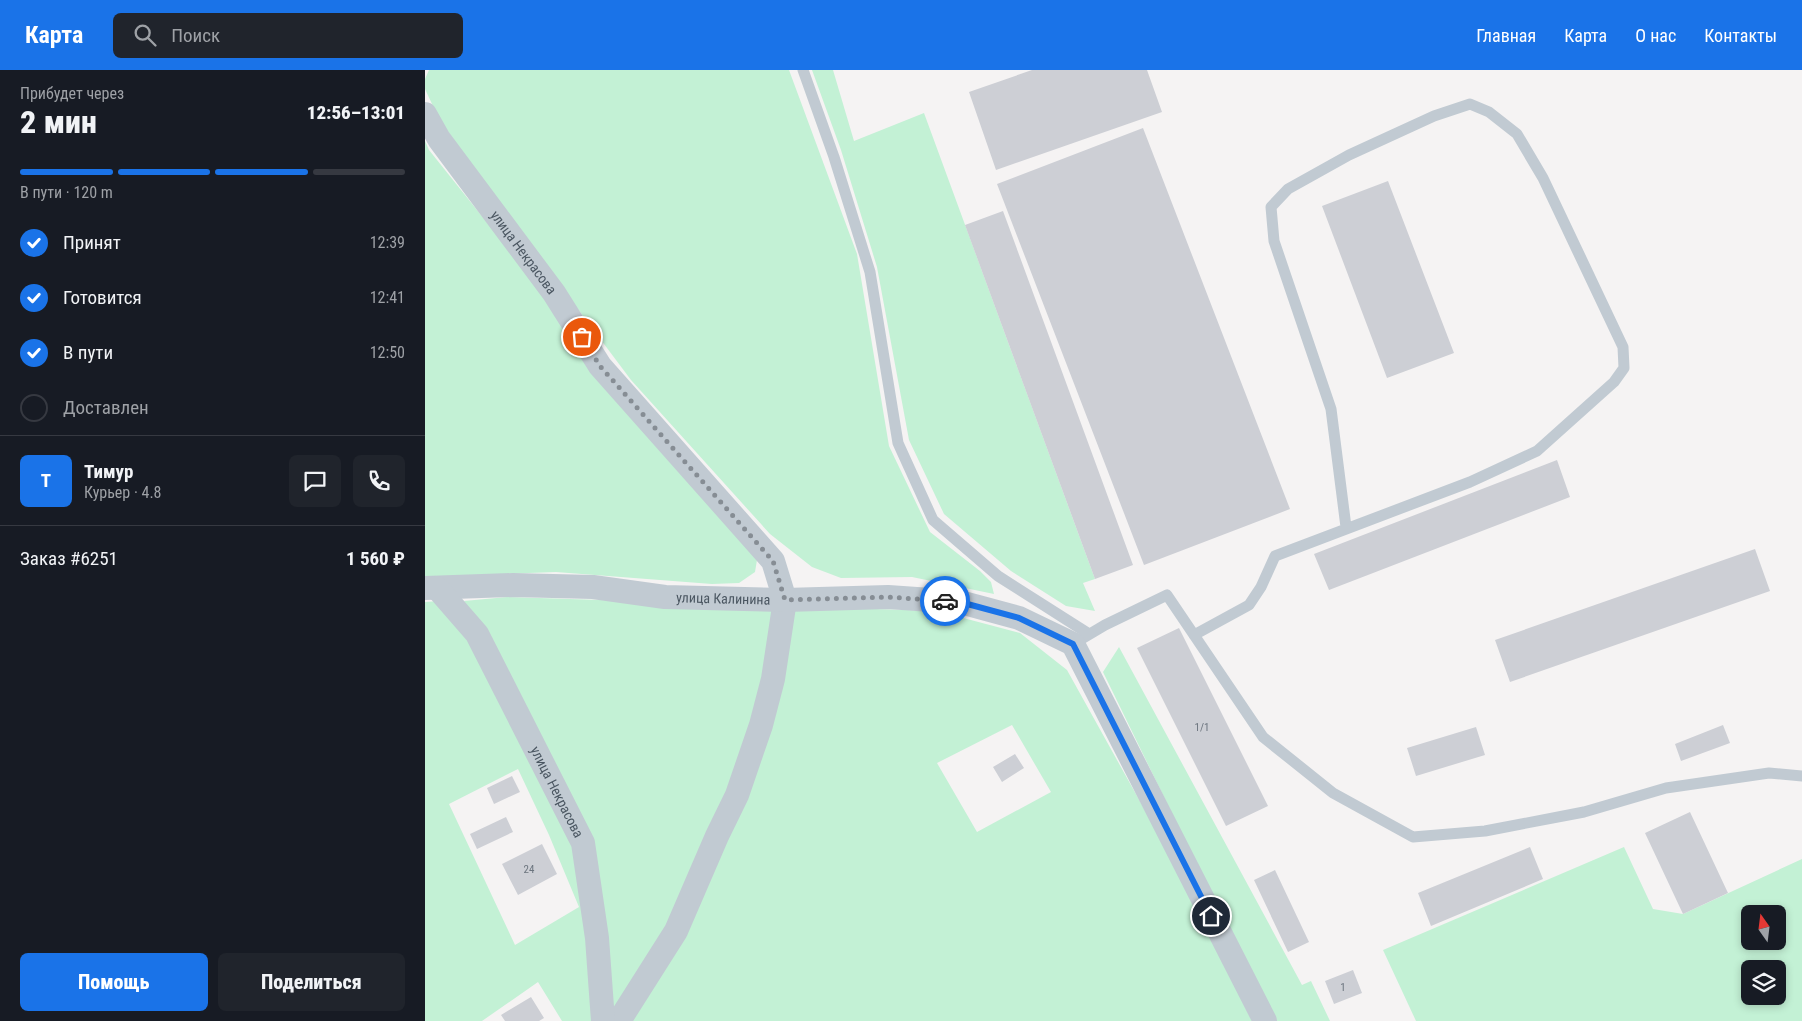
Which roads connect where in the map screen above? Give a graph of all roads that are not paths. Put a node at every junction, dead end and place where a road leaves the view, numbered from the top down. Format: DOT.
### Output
graph roads {
  1 [pos="803,70"];
  2 [pos="425,114"];
  3 [pos="1346,527"];
  4 [pos="431,588"];
  5 [pos="785,600"];
  6 [pos="1194,635"];
  7 [pos="1081,639"];
  8 [pos="1802,776"];
  9 [pos="603,1021"];
  10 [pos="619,1021"];
  11 [pos="1265,1021"];
  1 -- 7 [label="lane"];
  2 -- 5 [label="street, улица Некрасова"];
  3 -- 3 [label="lane"];
  3 -- 6 [label="lane"];
  4 -- 5 [label="street, улица Калинина"];
  4 -- 9 [label="street, улица Некрасова"];
  5 -- 7 [label="street, улица Калинина"];
  5 -- 10 [label="street"];
  6 -- 7 [label="lane"];
  6 -- 8 [label="lane"];
  7 -- 11 [label="street"];
}
